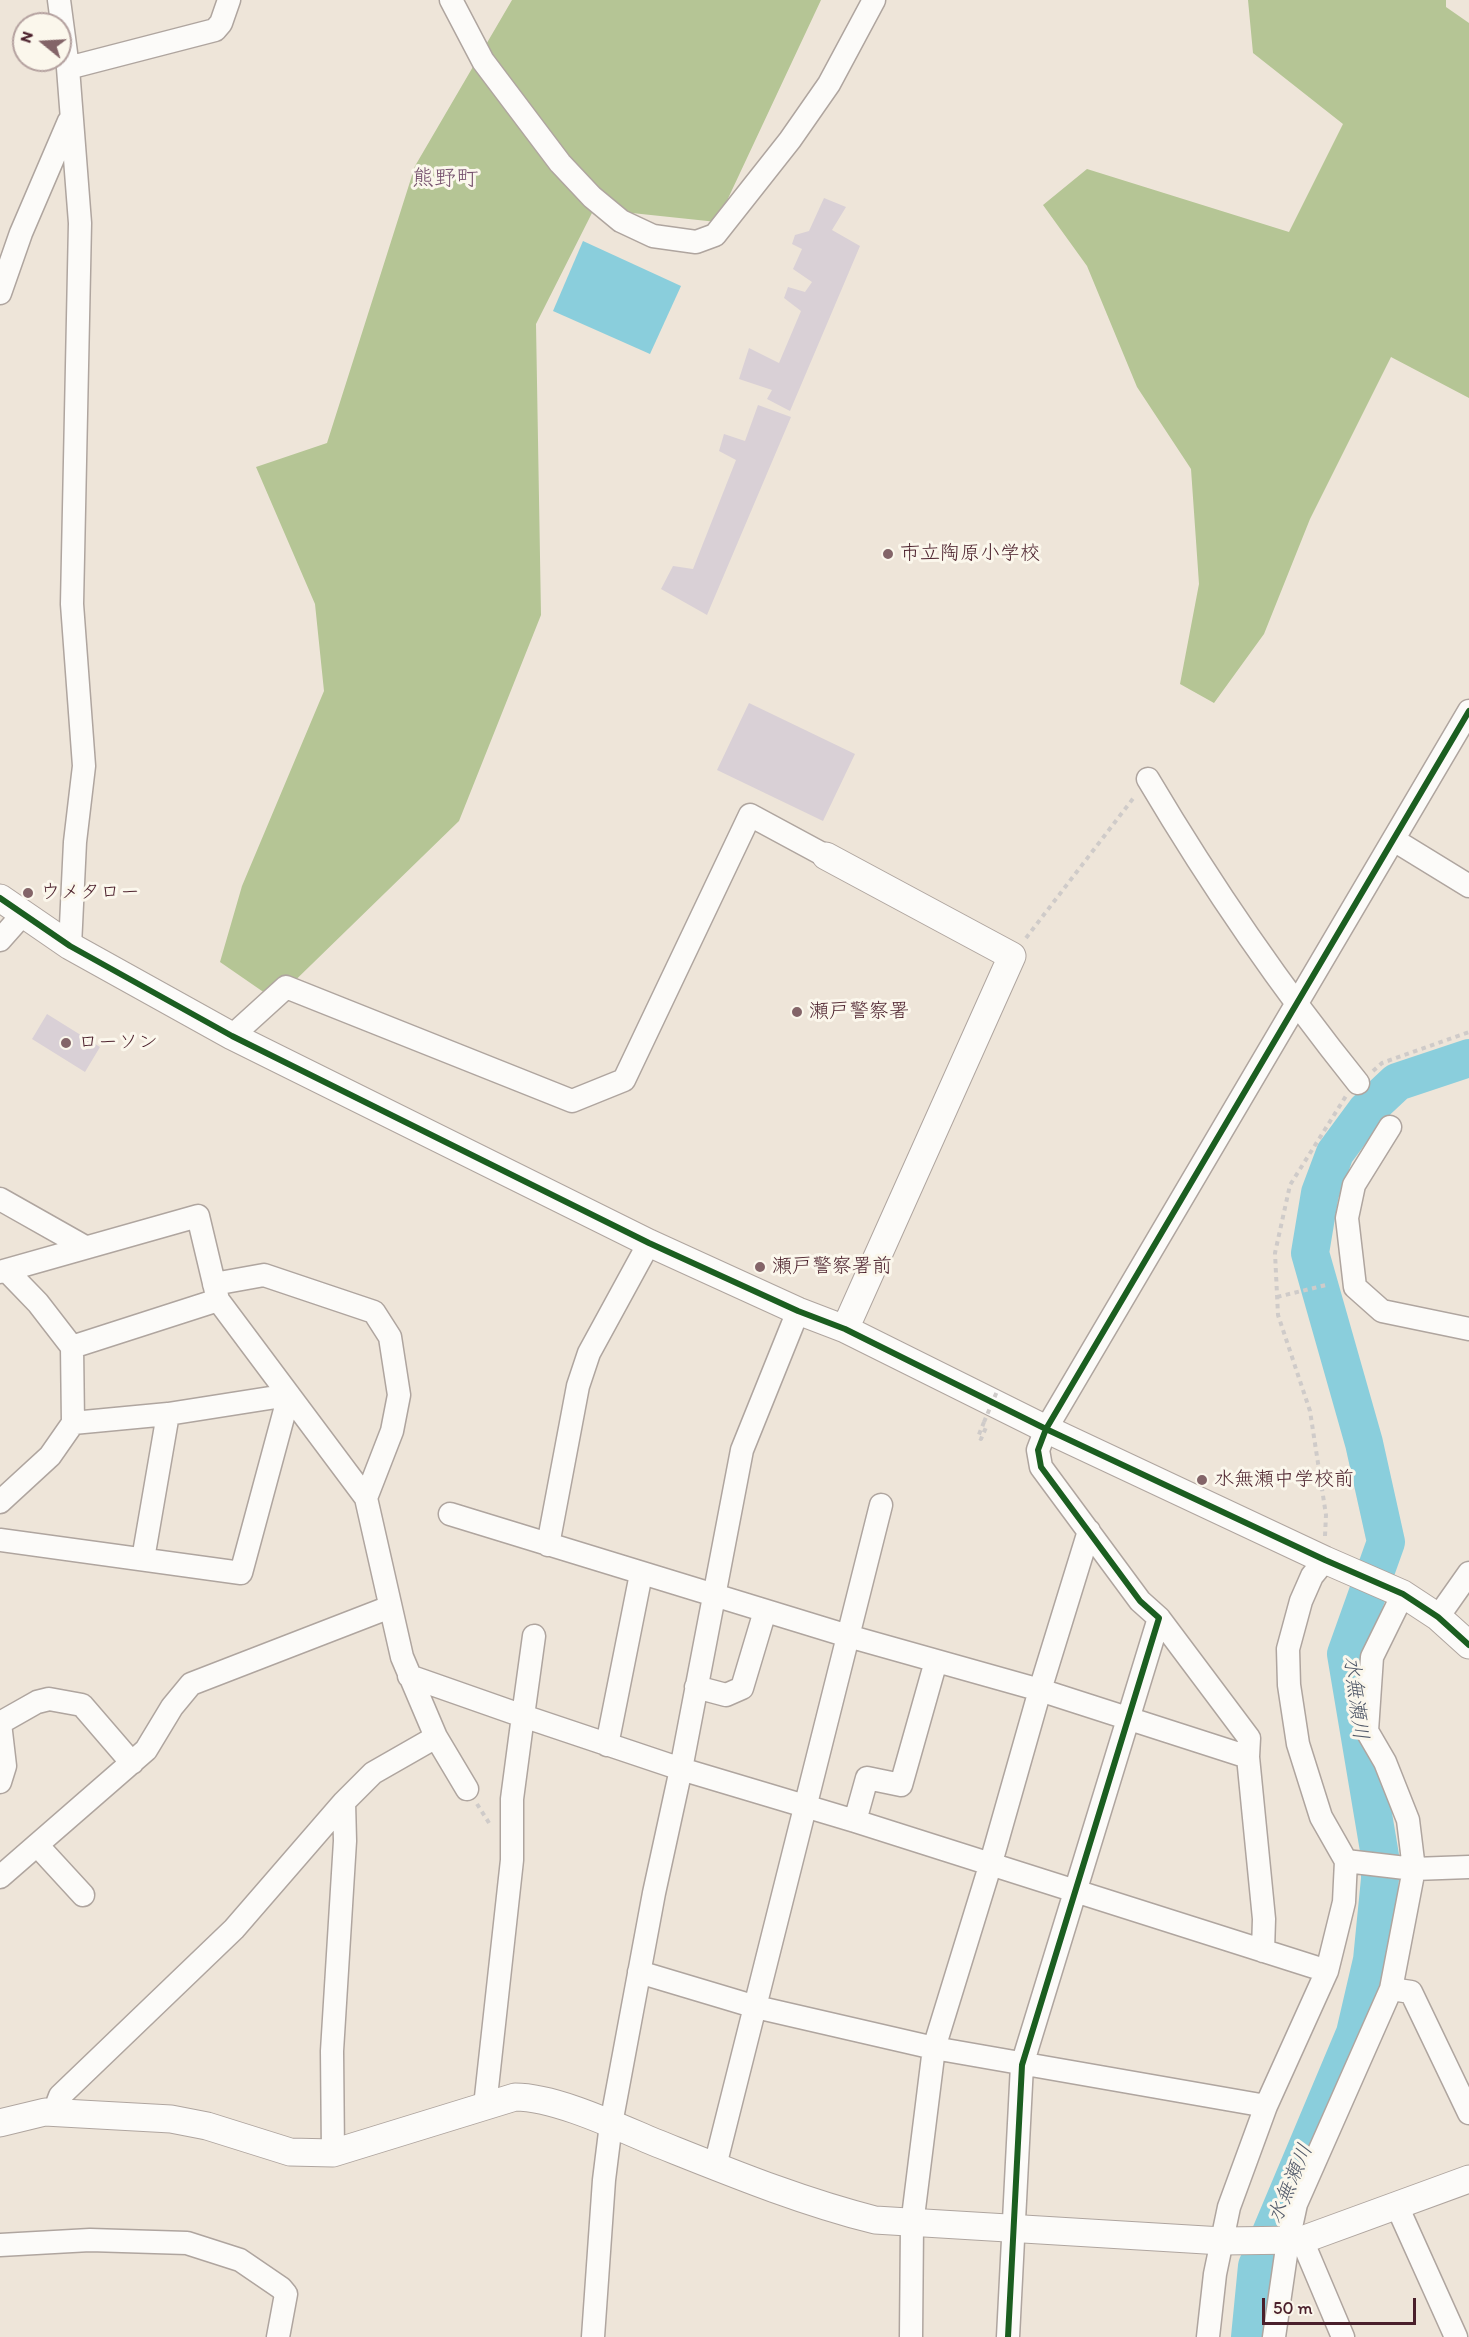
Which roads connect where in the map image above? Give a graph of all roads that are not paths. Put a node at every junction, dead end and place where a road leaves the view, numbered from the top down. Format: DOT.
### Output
graph roads {
  1 [pos="229,0"];
  2 [pos="451,0"];
  3 [pos="874,0"];
  4 [pos="72,67"];
  5 [pos="68,72"];
  6 [pos="72,112"];
  7 [pos="0,292"];
  8 [pos="1469,711"];
  9 [pos="1149,779"];
  10 [pos="1394,840"];
  11 [pos="826,856"];
  12 [pos="1469,886"];
  13 [pos="0,898"];
  14 [pos="23,914"];
  15 [pos="0,940"];
  16 [pos="70,946"];
  17 [pos="1296,1006"];
  18 [pos="232,1036"];
  19 [pos="1358,1083"];
  20 [pos="1390,1127"];
  21 [pos="0,1198"];
  22 [pos="649,1243"];
  23 [pos="85,1247"];
  24 [pos="3,1271"];
  25 [pos="216,1292"];
  26 [pos="798,1311"];
  27 [pos="845,1329"];
  28 [pos="1469,1329"];
  29 [pos="72,1347"];
  30 [pos="289,1395"];
  31 [pos="168,1414"];
  32 [pos="73,1423"];
  33 [pos="1046,1429"];
  34 [pos="366,1498"];
  35 [pos="0,1502"];
  36 [pos="881,1505"];
  37 [pos="450,1514"];
  38 [pos="1089,1532"];
  39 [pos="0,1540"];
  40 [pos="548,1545"];
  41 [pos="143,1559"];
  42 [pos="1324,1560"];
  43 [pos="1469,1573"];
  44 [pos="642,1574"];
  45 [pos="1403,1594"];
  46 [pos="714,1595"];
  47 [pos="390,1607"];
  48 [pos="765,1611"];
  49 [pos="1438,1617"];
  50 [pos="1159,1618"];
  51 [pos="534,1636"];
  52 [pos="848,1636"];
  53 [pos="1469,1645"];
  54 [pos="936,1661"];
  55 [pos="409,1676"];
  56 [pos="696,1687"];
  57 [pos="1040,1690"];
  58 [pos="523,1716"];
  59 [pos="1130,1720"];
  60 [pos="436,1737"];
  61 [pos="607,1744"];
  62 [pos="1248,1756"];
  63 [pos="132,1763"];
  64 [pos="681,1769"];
  65 [pos="0,1782"];
  66 [pos="467,1789"];
  67 [pos="344,1802"];
  68 [pos="806,1806"];
  69 [pos="855,1821"];
  70 [pos="36,1845"];
  71 [pos="1346,1862"];
  72 [pos="990,1866"];
  73 [pos="1469,1867"];
  74 [pos="1414,1869"];
  75 [pos="0,1877"];
  76 [pos="1075,1892"];
  77 [pos="83,1895"];
  78 [pos="1263,1951"];
  79 [pos="1327,1971"];
  80 [pos="639,1972"];
  81 [pos="1391,1989"];
  82 [pos="756,2007"];
  83 [pos="934,2048"];
  84 [pos="1022,2065"];
  85 [pos="485,2106"];
  86 [pos="1266,2106"];
  87 [pos="54,2112"];
  88 [pos="1469,2113"];
  89 [pos="0,2123"];
  90 [pos="611,2124"];
  91 [pos="333,2153"];
  92 [pos="715,2166"];
  93 [pos="1469,2179"];
  94 [pos="1397,2206"];
  95 [pos="912,2225"];
  96 [pos="1013,2228"];
  97 [pos="1226,2241"];
  98 [pos="1289,2241"];
  99 [pos="0,2245"];
  100 [pos="278,2337"];
  101 [pos="593,2337"];
  102 [pos="911,2337"];
  103 [pos="1008,2337"];
  104 [pos="1208,2337"];
  105 [pos="1274,2337"];
  106 [pos="1343,2337"];
  107 [pos="1456,2337"];
  1 -- 4 [label="street"];
  2 -- 3 [label="street"];
  5 -- 6 [label="street"];
  6 -- 7 [label="street"];
  6 -- 16 [label="street"];
  8 -- 10 [label="street"];
  9 -- 17 [label="street"];
  10 -- 12 [label="street"];
  10 -- 17 [label="street"];
  11 -- 18 [label="street"];
  11 -- 27 [label="street"];
  13 -- 14 [label="street"];
  14 -- 15 [label="street"];
  14 -- 16 [label="street"];
  16 -- 18 [label="street"];
  17 -- 19 [label="street"];
  17 -- 33 [label="street"];
  18 -- 22 [label="street"];
  20 -- 28 [label="street"];
  21 -- 23 [label="street"];
  22 -- 26 [label="street"];
  22 -- 40 [label="street"];
  23 -- 24 [label="street"];
  23 -- 25 [label="street"];
  24 -- 29 [label="street"];
  25 -- 29 [label="street"];
  25 -- 30 [label="street"];
  25 -- 34 [label="street"];
  26 -- 27 [label="street"];
  26 -- 46 [label="street"];
  27 -- 33 [label="street"];
  29 -- 32 [label="street"];
  30 -- 31 [label="street"];
  30 -- 34 [label="street"];
  30 -- 41 [label="street"];
  31 -- 32 [label="street"];
  31 -- 41 [label="street"];
  32 -- 35 [label="street"];
  33 -- 38 [label="street"];
  33 -- 42 [label="street"];
  34 -- 47 [label="street"];
  36 -- 52 [label="street"];
  37 -- 40 [label="street"];
  38 -- 50 [label="street"];
  38 -- 57 [label="street"];
  39 -- 41 [label="street"];
  40 -- 44 [label="street"];
  42 -- 45 [label="street"];
  42 -- 71 [label="street"];
  43 -- 49 [label="street"];
  44 -- 46 [label="street"];
  44 -- 61 [label="street"];
  45 -- 49 [label="street"];
  45 -- 74 [label="street"];
  46 -- 48 [label="street"];
  46 -- 56 [label="street"];
  47 -- 55 [label="street"];
  47 -- 63 [label="street"];
  48 -- 52 [label="street"];
  48 -- 56 [label="street"];
  49 -- 53 [label="street"];
  50 -- 59 [label="street"];
  50 -- 62 [label="street"];
  51 -- 58 [label="street"];
  52 -- 54 [label="street"];
  52 -- 68 [label="street"];
  54 -- 57 [label="street"];
  54 -- 69 [label="street"];
  55 -- 58 [label="street"];
  55 -- 60 [label="street"];
  56 -- 64 [label="street"];
  57 -- 59 [label="street"];
  57 -- 72 [label="street"];
  58 -- 61 [label="street"];
  58 -- 85 [label="street"];
  59 -- 62 [label="street"];
  59 -- 76 [label="street"];
  60 -- 66 [label="street"];
  60 -- 67 [label="street"];
  61 -- 64 [label="street"];
  62 -- 78 [label="street"];
  63 -- 65 [label="street"];
  63 -- 70 [label="street"];
  64 -- 68 [label="street"];
  64 -- 80 [label="street"];
  67 -- 87 [label="street"];
  67 -- 91 [label="street"];
  68 -- 69 [label="street"];
  68 -- 82 [label="street"];
  69 -- 72 [label="street"];
  70 -- 75 [label="street"];
  70 -- 77 [label="street"];
  71 -- 74 [label="street"];
  71 -- 79 [label="street"];
  72 -- 76 [label="street"];
  72 -- 83 [label="street"];
  73 -- 74 [label="street"];
  74 -- 81 [label="street"];
  76 -- 78 [label="street"];
  76 -- 84 [label="street"];
  78 -- 79 [label="street"];
  79 -- 86 [label="street"];
  80 -- 82 [label="street"];
  80 -- 90 [label="street"];
  81 -- 88 [label="street"];
  81 -- 98 [label="street"];
  82 -- 83 [label="street"];
  82 -- 92 [label="street"];
  83 -- 84 [label="street"];
  83 -- 95 [label="street"];
  84 -- 86 [label="street"];
  84 -- 96 [label="street"];
  85 -- 90 [label="street"];
  85 -- 91 [label="street"];
  86 -- 97 [label="street"];
  87 -- 89 [label="street"];
  87 -- 91 [label="street"];
  90 -- 92 [label="street"];
  90 -- 101 [label="street"];
  92 -- 95 [label="street"];
  93 -- 94 [label="street"];
  94 -- 98 [label="street"];
  94 -- 107 [label="street"];
  95 -- 96 [label="street"];
  95 -- 102 [label="street"];
  96 -- 97 [label="street"];
  96 -- 103 [label="street"];
  97 -- 98 [label="street"];
  97 -- 104 [label="street"];
  98 -- 105 [label="street"];
  98 -- 106 [label="street"];
  99 -- 100 [label="street"];
}
